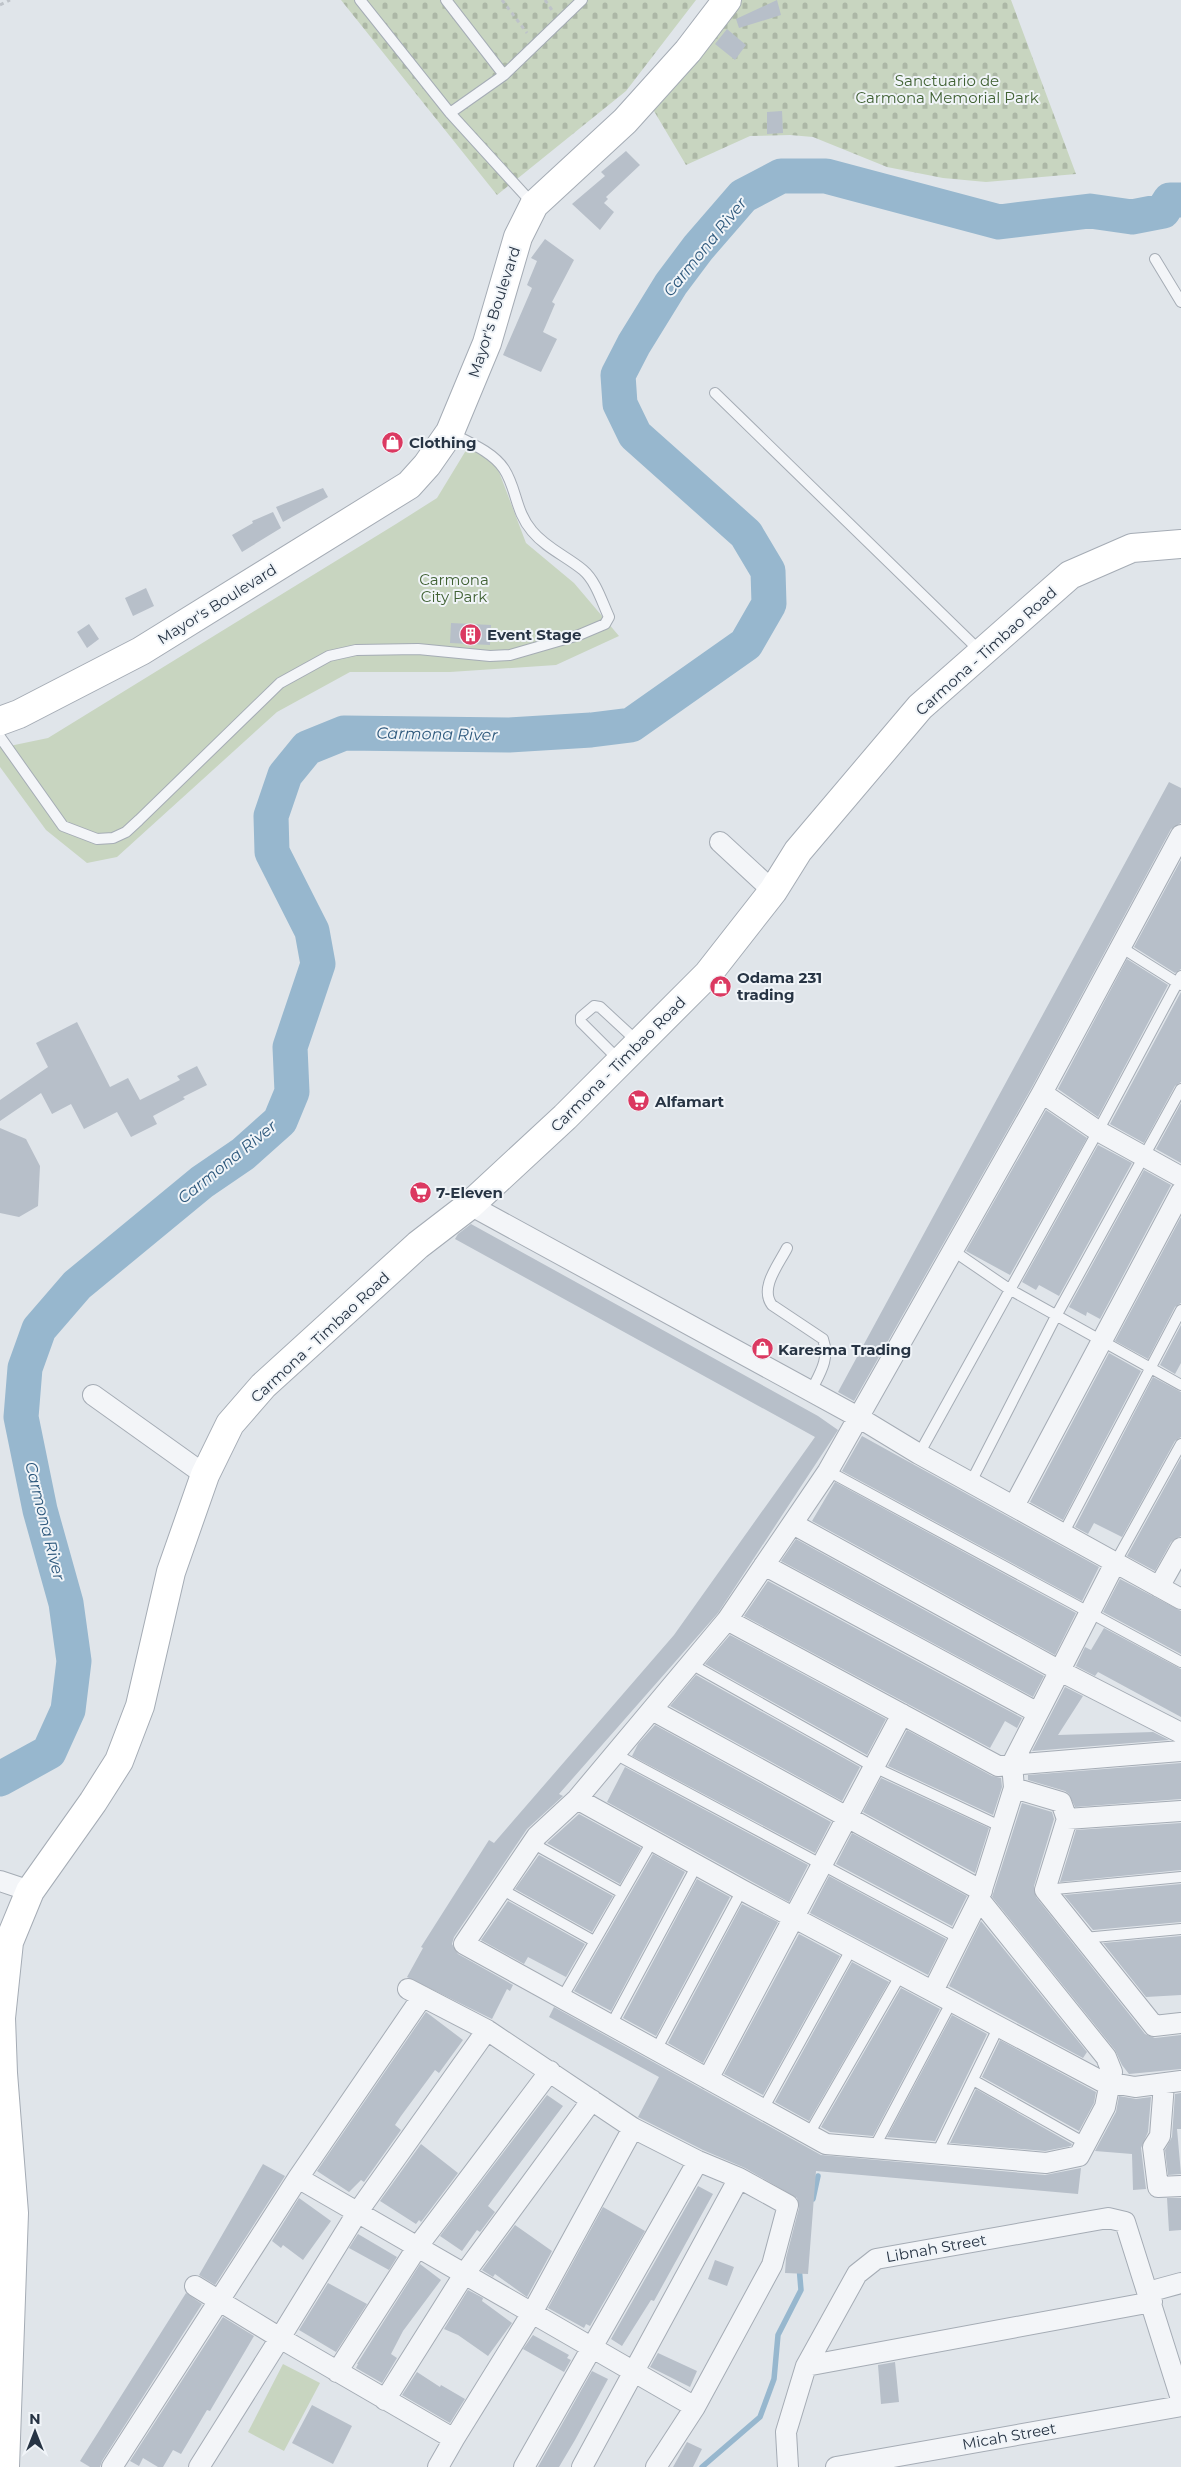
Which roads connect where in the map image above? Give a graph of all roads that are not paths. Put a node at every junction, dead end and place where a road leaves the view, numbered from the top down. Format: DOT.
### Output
graph roads {
  1 [pos="360,0"];
  2 [pos="446,0"];
  3 [pos="582,0"];
  4 [pos="726,0"];
  5 [pos="504,75"];
  6 [pos="450,113"];
  7 [pos="534,205"];
  8 [pos="1155,259"];
  9 [pos="1181,302"];
  10 [pos="716,393"];
  11 [pos="450,432"];
  12 [pos="1181,544"];
  13 [pos="981,652"];
  14 [pos="0,721"];
  15 [pos="0,737"];
  16 [pos="1181,835"];
  17 [pos="720,842"];
  18 [pos="773,891"];
  19 [pos="1119,946"];
  20 [pos="1180,981"];
  21 [pos="630,1053"];
  22 [pos="1181,1089"];
  23 [pos="1042,1093"];
  24 [pos="1098,1131"];
  25 [pos="1145,1157"];
  26 [pos="1181,1177"];
  27 [pos="1181,1192"];
  28 [pos="470,1205"];
  29 [pos="787,1248"];
  30 [pos="952,1250"];
  31 [pos="1009,1289"];
  32 [pos="1181,1310"];
  33 [pos="1056,1316"];
  34 [pos="1102,1342"];
  35 [pos="1150,1369"];
  36 [pos="1181,1385"];
  37 [pos="811,1391"];
  38 [pos="93,1395"];
  39 [pos="858,1417"];
  40 [pos="1181,1444"];
  41 [pos="919,1454"];
  42 [pos="828,1471"];
  43 [pos="205,1475"];
  44 [pos="970,1482"];
  45 [pos="1014,1506"];
  46 [pos="793,1524"];
  47 [pos="1063,1534"];
  48 [pos="1181,1548"];
  49 [pos="1115,1563"];
  50 [pos="764,1565"];
  51 [pos="1159,1587"];
  52 [pos="1181,1599"];
  53 [pos="1090,1612"];
  54 [pos="727,1620"];
  55 [pos="1181,1662"];
  56 [pos="691,1664"];
  57 [pos="1060,1671"];
  58 [pos="652,1710"];
  59 [pos="1038,1713"];
  60 [pos="902,1714"];
  61 [pos="1181,1734"];
  62 [pos="1181,1751"];
  63 [pos="615,1754"];
  64 [pos="1012,1764"];
  65 [pos="874,1767"];
  66 [pos="1014,1788"];
  67 [pos="577,1799"];
  68 [pos="1181,1811"];
  69 [pos="847,1818"];
  70 [pos="1067,1819"];
  71 [pos="1002,1827"];
  72 [pos="653,1840"];
  73 [pos="532,1843"];
  74 [pos="822,1864"];
  75 [pos="697,1865"];
  76 [pos="1181,1877"];
  77 [pos="0,1881"];
  78 [pos="501,1889"];
  79 [pos="30,1890"];
  80 [pos="742,1890"];
  81 [pos="1045,1890"];
  82 [pos="622,1893"];
  83 [pos="980,1895"];
  84 [pos="793,1916"];
  85 [pos="1181,1929"];
  86 [pos="959,1938"];
  87 [pos="1084,1938"];
  88 [pos="594,1941"];
  89 [pos="5,1942"];
  90 [pos="852,1948"];
  91 [pos="901,1974"];
  92 [pos="933,1991"];
  93 [pos="562,1998"];
  94 [pos="952,2001"];
  95 [pos="1181,2023"];
  96 [pos="611,2025"];
  97 [pos="999,2026"];
  98 [pos="487,2030"];
  99 [pos="656,2050"];
  100 [pos="550,2071"];
  101 [pos="708,2079"];
  102 [pos="973,2080"];
  103 [pos="1110,2083"];
  104 [pos="1173,2083"];
  105 [pos="592,2100"];
  106 [pos="763,2109"];
  107 [pos="633,2128"];
  108 [pos="809,2134"];
  109 [pos="1085,2143"];
  110 [pos="874,2148"];
  111 [pos="937,2153"];
  112 [pos="698,2161"];
  113 [pos="298,2178"];
  114 [pos="739,2178"];
  115 [pos="1181,2186"];
  116 [pos="7,2212"];
  117 [pos="357,2213"];
  118 [pos="418,2246"];
  119 [pos="465,2273"];
  120 [pos="1181,2283"];
  121 [pos="195,2286"];
  122 [pos="1150,2297"];
  123 [pos="218,2300"];
  124 [pos="532,2313"];
  125 [pos="280,2338"];
  126 [pos="593,2348"];
  127 [pos="806,2366"];
  128 [pos="337,2372"];
  129 [pos="634,2372"];
  130 [pos="1181,2399"];
  131 [pos="386,2400"];
  132 [pos="1181,2406"];
  133 [pos="695,2407"];
  134 [pos="454,2439"];
  135 [pos="5,2467"];
  136 [pos="112,2467"];
  137 [pos="199,2467"];
  138 [pos="438,2467"];
  139 [pos="524,2467"];
  140 [pos="582,2467"];
  141 [pos="656,2467"];
  142 [pos="788,2467"];
  143 [pos="836,2467"];
  1 -- 6 [label="lane"];
  2 -- 5 [label="lane"];
  3 -- 5 [label="lane"];
  4 -- 7 [label="main road, Mayor's Boulevard"];
  5 -- 6 [label="lane"];
  6 -- 7 [label="lane"];
  7 -- 11 [label="main road, Mayor's Boulevard"];
  8 -- 9 [label="lane"];
  10 -- 13 [label="lane"];
  11 -- 14 [label="main road, Mayor's Boulevard"];
  11 -- 15 [label="lane"];
  12 -- 13 [label="main road, Carmona - Timbao Road"];
  13 -- 18 [label="main road, Carmona - Timbao Road"];
  16 -- 19 [label="street"];
  17 -- 18 [label="street"];
  18 -- 21 [label="main road, Carmona - Timbao Road"];
  19 -- 20 [label="lane"];
  19 -- 23 [label="street"];
  20 -- 24 [label="lane"];
  21 -- 21 [label="lane"];
  21 -- 28 [label="main road, Carmona - Timbao Road"];
  22 -- 25 [label="lane"];
  23 -- 24 [label="street"];
  23 -- 30 [label="street"];
  24 -- 25 [label="street"];
  24 -- 31 [label="lane"];
  25 -- 26 [label="street"];
  25 -- 33 [label="lane"];
  27 -- 34 [label="street"];
  28 -- 37 [label="street"];
  28 -- 43 [label="main road, Carmona - Timbao Road"];
  29 -- 37 [label="lane"];
  30 -- 31 [label="lane"];
  30 -- 39 [label="street"];
  31 -- 33 [label="lane"];
  31 -- 41 [label="lane"];
  32 -- 35 [label="lane"];
  33 -- 34 [label="lane"];
  33 -- 44 [label="lane"];
  34 -- 35 [label="lane"];
  34 -- 45 [label="street"];
  35 -- 36 [label="lane"];
  35 -- 47 [label="lane"];
  37 -- 39 [label="street"];
  38 -- 43 [label="street"];
  39 -- 41 [label="street"];
  39 -- 42 [label="street"];
  40 -- 49 [label="lane"];
  41 -- 44 [label="street"];
  42 -- 46 [label="street"];
  42 -- 53 [label="lane"];
  43 -- 79 [label="main road, Carmona - Timbao Road"];
  44 -- 45 [label="street"];
  45 -- 47 [label="street"];
  46 -- 50 [label="street"];
  46 -- 57 [label="street"];
  47 -- 49 [label="street"];
  48 -- 51 [label="street"];
  49 -- 51 [label="street"];
  49 -- 53 [label="street"];
  50 -- 54 [label="street"];
  50 -- 59 [label="street"];
  51 -- 52 [label="street"];
  53 -- 55 [label="lane"];
  53 -- 57 [label="street"];
  54 -- 56 [label="street"];
  54 -- 60 [label="street"];
  56 -- 58 [label="street"];
  56 -- 65 [label="lane"];
  57 -- 59 [label="street"];
  57 -- 61 [label="street"];
  58 -- 63 [label="street"];
  58 -- 69 [label="street"];
  59 -- 64 [label="street"];
  60 -- 64 [label="street"];
  60 -- 65 [label="street"];
  62 -- 64 [label="street"];
  63 -- 67 [label="street"];
  63 -- 74 [label="lane"];
  64 -- 66 [label="street"];
  65 -- 69 [label="street"];
  65 -- 71 [label="lane"];
  66 -- 70 [label="street"];
  66 -- 71 [label="street"];
  67 -- 72 [label="street"];
  67 -- 73 [label="street"];
  68 -- 70 [label="street"];
  69 -- 74 [label="street"];
  69 -- 83 [label="street"];
  70 -- 81 [label="street"];
  71 -- 83 [label="street"];
  72 -- 75 [label="street"];
  72 -- 82 [label="lane"];
  73 -- 78 [label="street"];
  73 -- 82 [label="lane"];
  74 -- 84 [label="street"];
  74 -- 86 [label="lane"];
  75 -- 80 [label="street"];
  75 -- 96 [label="lane"];
  76 -- 81 [label="lane"];
  77 -- 79 [label="street"];
  78 -- 88 [label="lane"];
  78 -- 93 [label="street"];
  79 -- 89 [label="main road, Carmona - Timbao Road"];
  80 -- 84 [label="street"];
  80 -- 99 [label="lane"];
  81 -- 87 [label="street"];
  82 -- 88 [label="lane"];
  83 -- 86 [label="street"];
  83 -- 103 [label="street"];
  84 -- 90 [label="street"];
  84 -- 101 [label="street"];
  85 -- 87 [label="lane"];
  86 -- 92 [label="street"];
  87 -- 95 [label="street"];
  88 -- 93 [label="lane"];
  89 -- 116 [label="main road, Carmona - Timbao Road"];
  90 -- 91 [label="street"];
  90 -- 106 [label="lane"];
  91 -- 92 [label="street"];
  91 -- 108 [label="lane"];
  92 -- 94 [label="street"];
  93 -- 96 [label="street"];
  94 -- 97 [label="street"];
  94 -- 110 [label="lane"];
  96 -- 99 [label="street"];
  97 -- 102 [label="lane"];
  97 -- 103 [label="street"];
  98 -- 100 [label="street"];
  98 -- 113 [label="street"];
  98 -- 117 [label="street"];
  99 -- 101 [label="street"];
  100 -- 105 [label="street"];
  100 -- 118 [label="street"];
  101 -- 106 [label="street"];
  102 -- 109 [label="lane"];
  102 -- 111 [label="lane"];
  103 -- 104 [label="street"];
  103 -- 109 [label="street"];
  104 -- 115 [label="street"];
  105 -- 107 [label="street"];
  105 -- 119 [label="street"];
  106 -- 108 [label="street"];
  107 -- 112 [label="street"];
  107 -- 124 [label="street"];
  108 -- 110 [label="street"];
  109 -- 111 [label="street"];
  110 -- 111 [label="street"];
  112 -- 114 [label="street"];
  112 -- 126 [label="street"];
  113 -- 117 [label="street"];
  113 -- 123 [label="street"];
  114 -- 129 [label="street"];
  114 -- 133 [label="street"];
  116 -- 135 [label="main road, Carmona - Timbao Road"];
  117 -- 118 [label="street"];
  117 -- 125 [label="street"];
  118 -- 119 [label="street"];
  118 -- 128 [label="street"];
  119 -- 124 [label="street"];
  119 -- 131 [label="street"];
  120 -- 122 [label="street"];
  121 -- 123 [label="street"];
  122 -- 127 [label="street"];
  122 -- 127 [label="street, Libnah Street"];
  122 -- 130 [label="street"];
  123 -- 125 [label="street"];
  123 -- 136 [label="street"];
  124 -- 126 [label="street"];
  124 -- 134 [label="street"];
  125 -- 128 [label="street"];
  125 -- 137 [label="street"];
  126 -- 129 [label="street"];
  126 -- 139 [label="street"];
  127 -- 142 [label="street, Libnah Street"];
  128 -- 131 [label="street"];
  129 -- 133 [label="street"];
  129 -- 140 [label="street"];
  131 -- 134 [label="street"];
  132 -- 143 [label="street, Micah Street"];
  133 -- 141 [label="street"];
  134 -- 138 [label="street"];
}
